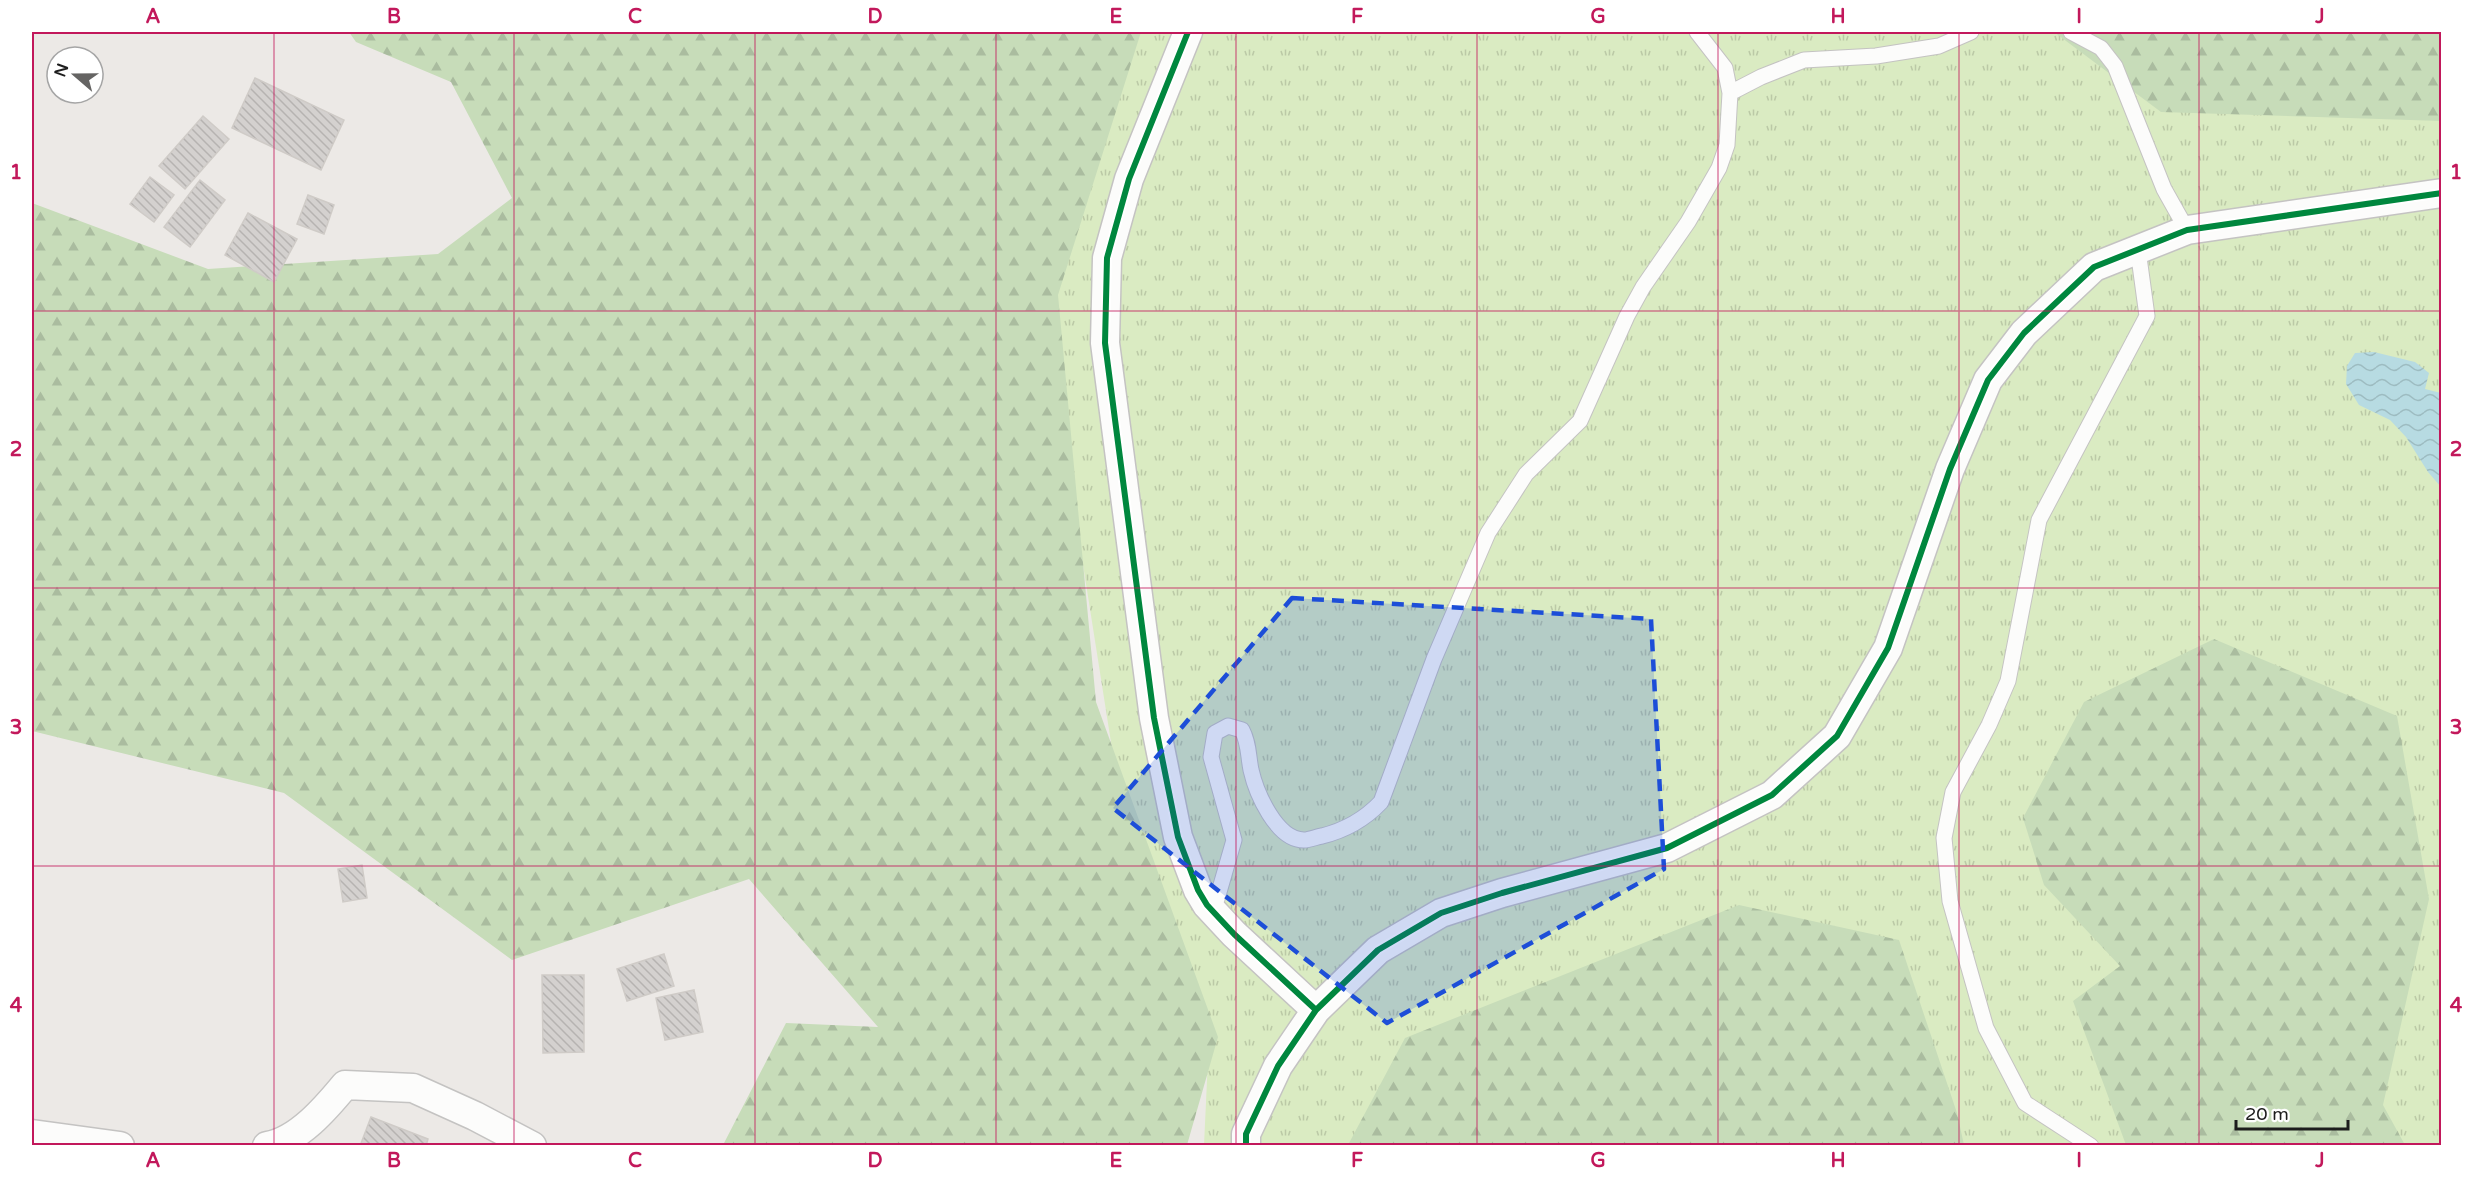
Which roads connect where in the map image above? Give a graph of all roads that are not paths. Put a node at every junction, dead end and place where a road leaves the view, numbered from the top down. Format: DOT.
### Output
graph roads {
  1 [pos="1188,32"];
  2 [pos="1697,32"];
  3 [pos="1971,32"];
  4 [pos="2071,32"];
  5 [pos="1730,93"];
  6 [pos="2442,193"];
  7 [pos="2187,230"];
  8 [pos="2138,250"];
  9 [pos="1207,905"];
  10 [pos="1316,1010"];
  11 [pos="32,1134"];
  12 [pos="120,1146"];
  13 [pos="267,1146"];
  14 [pos="532,1146"];
  15 [pos="1246,1146"];
  16 [pos="2091,1146"];
  1 -- 9 [label="street"];
  2 -- 5 [label="lane"];
  3 -- 5 [label="lane"];
  4 -- 7 [label="lane"];
  5 -- 9 [label="lane"];
  6 -- 7 [label="street"];
  7 -- 8 [label="street"];
  8 -- 10 [label="street"];
  8 -- 16 [label="lane"];
  9 -- 10 [label="street"];
  10 -- 15 [label="street"];
  11 -- 12 [label="street"];
  13 -- 14 [label="street"];
}
